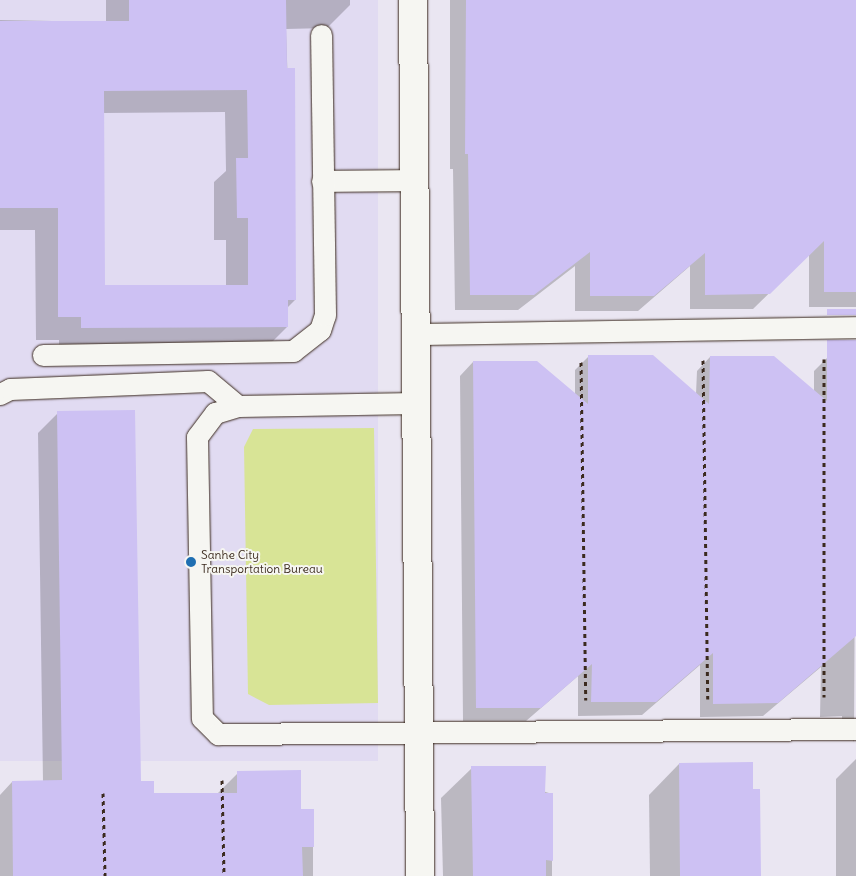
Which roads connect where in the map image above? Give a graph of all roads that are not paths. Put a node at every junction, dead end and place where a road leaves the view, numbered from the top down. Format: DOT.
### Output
graph roads {
  1 [pos="413,0"];
  2 [pos="321,35"];
  3 [pos="414,180"];
  4 [pos="322,181"];
  5 [pos="856,328"];
  6 [pos="416,334"];
  7 [pos="43,355"];
  8 [pos="0,394"];
  9 [pos="416,403"];
  10 [pos="238,406"];
  11 [pos="856,729"];
  12 [pos="419,732"];
  13 [pos="420,876"];
  1 -- 3 [label="street"];
  2 -- 4 [label="lane"];
  3 -- 4 [label="lane"];
  3 -- 6 [label="street"];
  4 -- 7 [label="lane"];
  5 -- 6 [label="lane"];
  6 -- 9 [label="street"];
  8 -- 10 [label="lane"];
  9 -- 10 [label="lane"];
  9 -- 12 [label="street"];
  10 -- 12 [label="lane"];
  11 -- 12 [label="lane"];
  12 -- 13 [label="street"];
}
